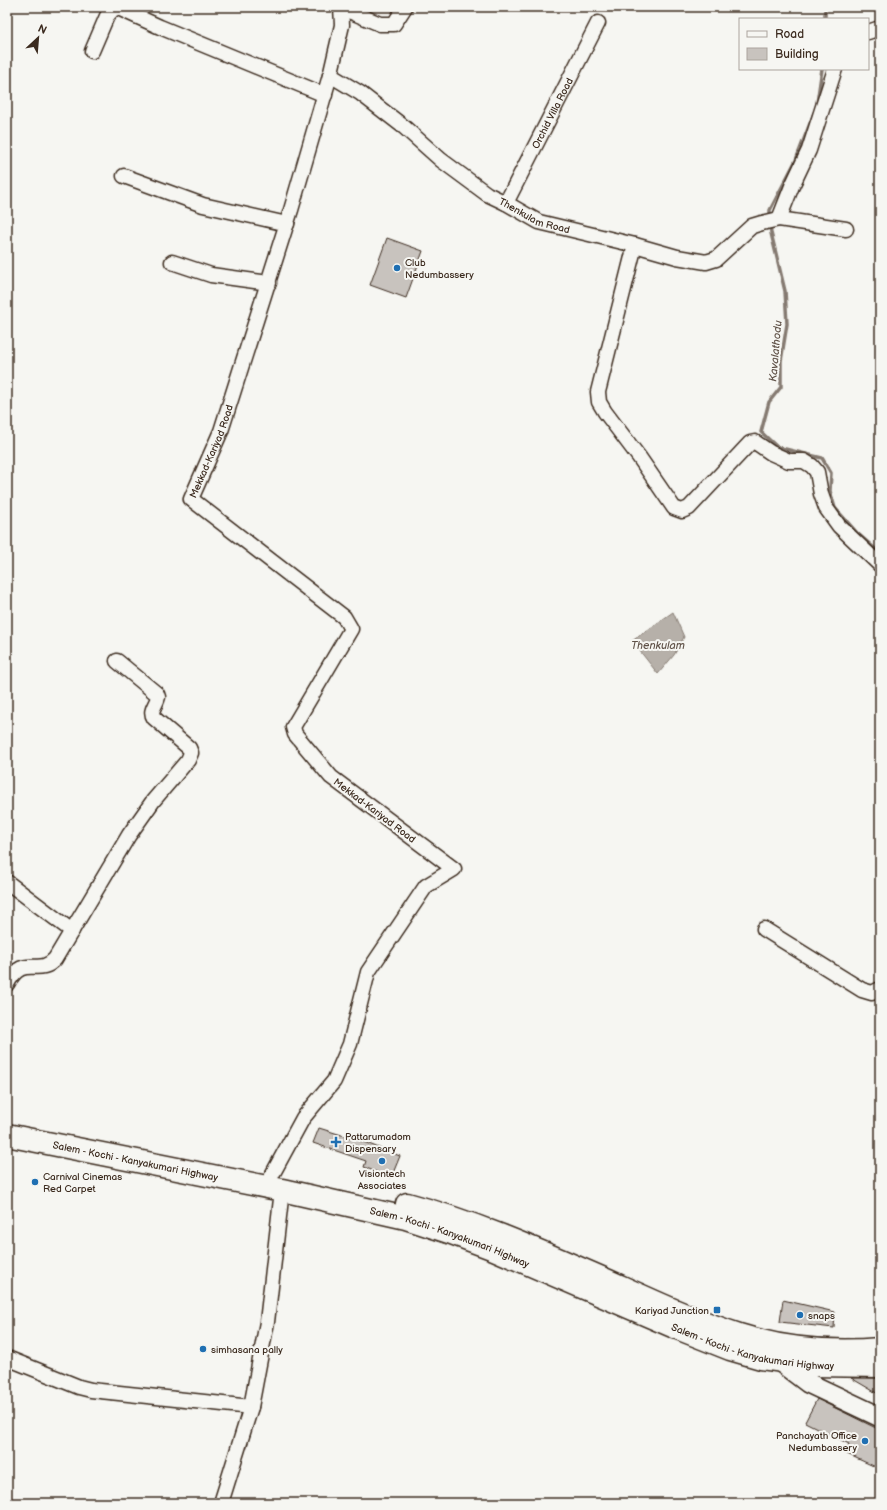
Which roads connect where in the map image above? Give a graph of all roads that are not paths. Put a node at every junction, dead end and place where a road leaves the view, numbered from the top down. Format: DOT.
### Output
graph roads {
  1 [pos="116,7"];
  2 [pos="405,7"];
  3 [pos="342,8"];
  4 [pos="598,23"];
  5 [pos="880,28"];
  6 [pos="869,32"];
  7 [pos="92,51"];
  8 [pos="835,70"];
  9 [pos="330,75"];
  10 [pos="325,95"];
  11 [pos="124,176"];
  12 [pos="506,203"];
  13 [pos="779,219"];
  14 [pos="287,224"];
  15 [pos="846,229"];
  16 [pos="636,245"];
  17 [pos="172,262"];
  18 [pos="269,284"];
  19 [pos="880,565"];
  20 [pos="117,660"];
  21 [pos="7,882"];
  22 [pos="764,929"];
  23 [pos="72,931"];
  24 [pos="7,984"];
  25 [pos="880,989"];
  26 [pos="7,1120"];
  27 [pos="7,1135"];
  28 [pos="277,1182"];
  29 [pos="880,1349"];
  30 [pos="780,1353"];
  31 [pos="7,1358"];
  32 [pos="880,1366"];
  33 [pos="251,1407"];
  34 [pos="880,1417"];
  35 [pos="221,1503"];
  1 -- 7 [label="street"];
  1 -- 10 [label="street"];
  2 -- 3 [label="street"];
  3 -- 9 [label="street"];
  4 -- 12 [label="street, Orchid Villa Road"];
  5 -- 6 [label="street"];
  8 -- 13 [label="street"];
  9 -- 10 [label="street"];
  9 -- 12 [label="street, Thenkulam Road"];
  10 -- 14 [label="street"];
  11 -- 14 [label="street"];
  12 -- 16 [label="street, Thenkulam Road"];
  13 -- 15 [label="street"];
  13 -- 16 [label="street, Thenkulam Road"];
  14 -- 18 [label="street"];
  16 -- 19 [label="street"];
  17 -- 18 [label="street"];
  18 -- 28 [label="street, Mekkad-Kariyad Road"];
  20 -- 23 [label="street"];
  21 -- 23 [label="street"];
  22 -- 25 [label="street"];
  23 -- 24 [label="street"];
  26 -- 28 [label="highway, Salem - Kochi - Kanyakumari Highway"];
  27 -- 28 [label="highway, Salem - Kochi - Kanyakumari Highway"];
  28 -- 30 [label="highway, Salem - Kochi - Kanyakumari Highway"];
  28 -- 33 [label="street"];
  29 -- 30 [label="highway, Salem - Kochi - Kanyakumari Highway"];
  30 -- 32 [label="highway, Salem - Kochi - Kanyakumari Highway"];
  30 -- 34 [label="main road"];
  31 -- 33 [label="street"];
  33 -- 35 [label="street"];
}
